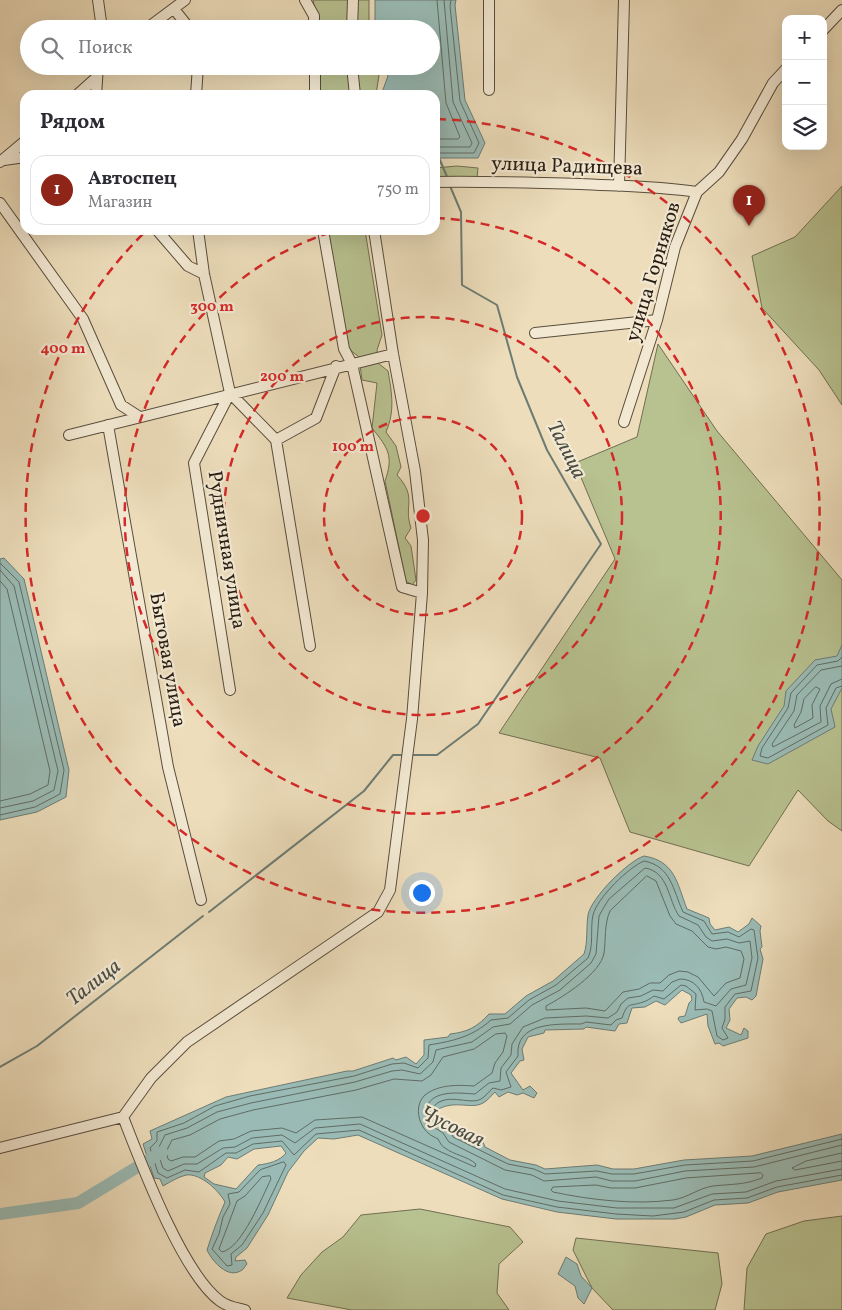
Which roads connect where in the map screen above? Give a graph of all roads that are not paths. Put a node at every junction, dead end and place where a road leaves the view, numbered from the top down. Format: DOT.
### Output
graph roads {
  1 [pos="98,0"];
  2 [pos="185,0"];
  3 [pos="305,0"];
  4 [pos="353,0"];
  5 [pos="490,0"];
  6 [pos="624,0"];
  7 [pos="174,9"];
  8 [pos="842,10"];
  9 [pos="101,20"];
  10 [pos="159,20"];
  11 [pos="183,20"];
  12 [pos="314,20"];
  13 [pos="352,20"];
  14 [pos="827,26"];
  15 [pos="782,74"];
  16 [pos="96,75"];
  17 [pos="197,75"];
  18 [pos="315,75"];
  19 [pos="353,75"];
  20 [pos="96,78"];
  21 [pos="83,90"];
  22 [pos="96,90"];
  23 [pos="196,90"];
  24 [pos="315,90"];
  25 [pos="354,90"];
  26 [pos="489,90"];
  27 [pos="20,144"];
  28 [pos="20,158"];
  29 [pos="1,161"];
  30 [pos="440,182"];
  31 [pos="619,186"];
  32 [pos="697,192"];
  33 [pos="0,203"];
  34 [pos="20,231"];
  35 [pos="23,235"];
  36 [pos="162,235"];
  37 [pos="199,235"];
  38 [pos="324,235"];
  39 [pos="375,235"];
  40 [pos="204,274"];
  41 [pos="658,320"];
  42 [pos="535,333"];
  43 [pos="393,354"];
  44 [pos="352,364"];
  45 [pos="336,366"];
  46 [pos="230,393"];
  47 [pos="138,416"];
  48 [pos="624,422"];
  49 [pos="108,425"];
  50 [pos="69,435"];
  51 [pos="276,440"];
  52 [pos="422,593"];
  53 [pos="310,646"];
  54 [pos="230,690"];
  55 [pos="201,900"];
  56 [pos="123,1117"];
  57 [pos="0,1148"];
  58 [pos="245,1310"];
  1 -- 9 [label="street"];
  2 -- 7 [label="street"];
  3 -- 12 [label="street"];
  4 -- 13 [label="street"];
  5 -- 26 [label="street"];
  6 -- 31 [label="street"];
  7 -- 10 [label="street"];
  7 -- 11 [label="street"];
  8 -- 14 [label="street"];
  15 -- 32 [label="street, улица Горняков"];
  16 -- 20 [label="street"];
  17 -- 23 [label="street"];
  18 -- 24 [label="street"];
  19 -- 25 [label="street"];
  20 -- 21 [label="street"];
  20 -- 22 [label="street"];
  27 -- 29 [label="street"];
  28 -- 29 [label="street"];
  30 -- 31 [label="street, улица Радищева"];
  31 -- 32 [label="street, улица Радищева"];
  32 -- 41 [label="street, улица Горняков"];
  33 -- 34 [label="street"];
  35 -- 47 [label="street"];
  36 -- 40 [label="street"];
  37 -- 40 [label="street"];
  38 -- 44 [label="street"];
  39 -- 43 [label="street"];
  40 -- 46 [label="street"];
  41 -- 42 [label="street"];
  41 -- 48 [label="street, улица Горняков"];
  43 -- 44 [label="street"];
  43 -- 52 [label="street"];
  44 -- 45 [label="street"];
  44 -- 52 [label="street"];
  45 -- 46 [label="street"];
  45 -- 51 [label="street"];
  46 -- 47 [label="street"];
  46 -- 51 [label="street"];
  46 -- 54 [label="street, Рудничная улица"];
  47 -- 49 [label="street"];
  49 -- 50 [label="street"];
  49 -- 55 [label="street, Бытовая улица"];
  51 -- 53 [label="street"];
  52 -- 56 [label="street"];
  56 -- 57 [label="street"];
  56 -- 58 [label="street"];
}
